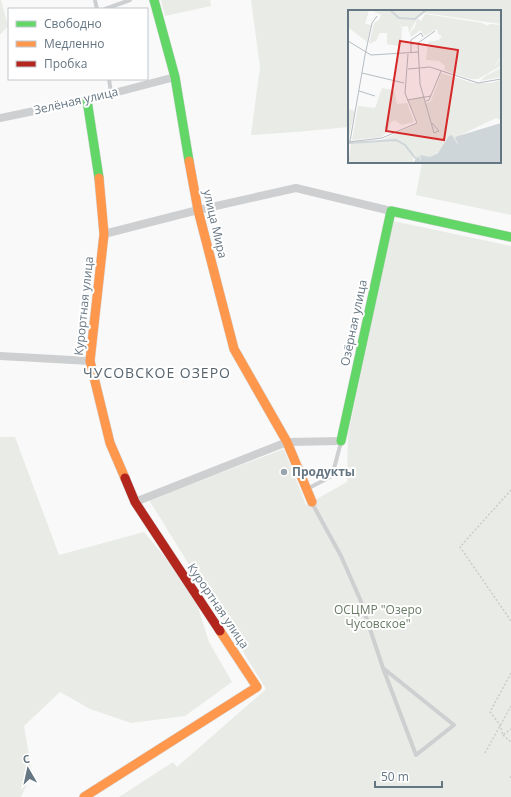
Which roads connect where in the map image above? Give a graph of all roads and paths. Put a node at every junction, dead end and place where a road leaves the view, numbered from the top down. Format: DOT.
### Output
graph roads {
  1 [pos="130,0"];
  2 [pos="154,0"];
  3 [pos="108,8"];
  4 [pos="175,77"];
  5 [pos="109,80"];
  6 [pos="111,93"];
  7 [pos="87,100"];
  8 [pos="0,118"];
  9 [pos="198,210"];
  10 [pos="391,211"];
  11 [pos="104,234"];
  12 [pos="511,237"];
  13 [pos="0,356"];
  14 [pos="90,361"];
  15 [pos="341,441"];
  16 [pos="287,442"];
  17 [pos="307,489"];
  18 [pos="511,490"];
  19 [pos="135,502"];
  20 [pos="312,502"];
  21 [pos="511,621"];
  22 [pos="383,668"];
  23 [pos="511,673"];
  24 [pos="511,706"];
  25 [pos="500,724"];
  26 [pos="511,729"];
  27 [pos="503,735"];
  28 [pos="511,742"];
  29 [pos="485,753"];
  30 [pos="84,797"];
  1 -- 3 [label="lane"];
  2 -- 4 [label="street, улица Мира"];
  4 -- 6 [label="street, Зелёная улица"];
  4 -- 9 [label="street, улица Мира"];
  5 -- 6 [label="lane"];
  6 -- 7 [label="street, Зелёная улица"];
  7 -- 8 [label="street, Зелёная улица"];
  7 -- 11 [label="street, Курортная улица"];
  9 -- 10 [label="street"];
  9 -- 11 [label="street"];
  9 -- 16 [label="street, улица Мира"];
  10 -- 12 [label="street"];
  10 -- 15 [label="street, Озёрная улица"];
  11 -- 14 [label="street, Курортная улица"];
  13 -- 14 [label="street"];
  14 -- 19 [label="street, Курортная улица"];
  15 -- 16 [label="street"];
  15 -- 17 [label="lane"];
  16 -- 17 [label="street, улица Мира"];
  16 -- 19 [label="street"];
  17 -- 20 [label="street, улица Мира"];
  18 -- 21 [label="path"];
  19 -- 30 [label="street, Курортная улица"];
  20 -- 22 [label="lane"];
  22 -- 22 [label="lane"];
  23 -- 25 [label="path"];
  24 -- 25 [label="path"];
  25 -- 27 [label="path"];
  25 -- 29 [label="path"];
  26 -- 27 [label="path"];
  27 -- 28 [label="path"];
}
